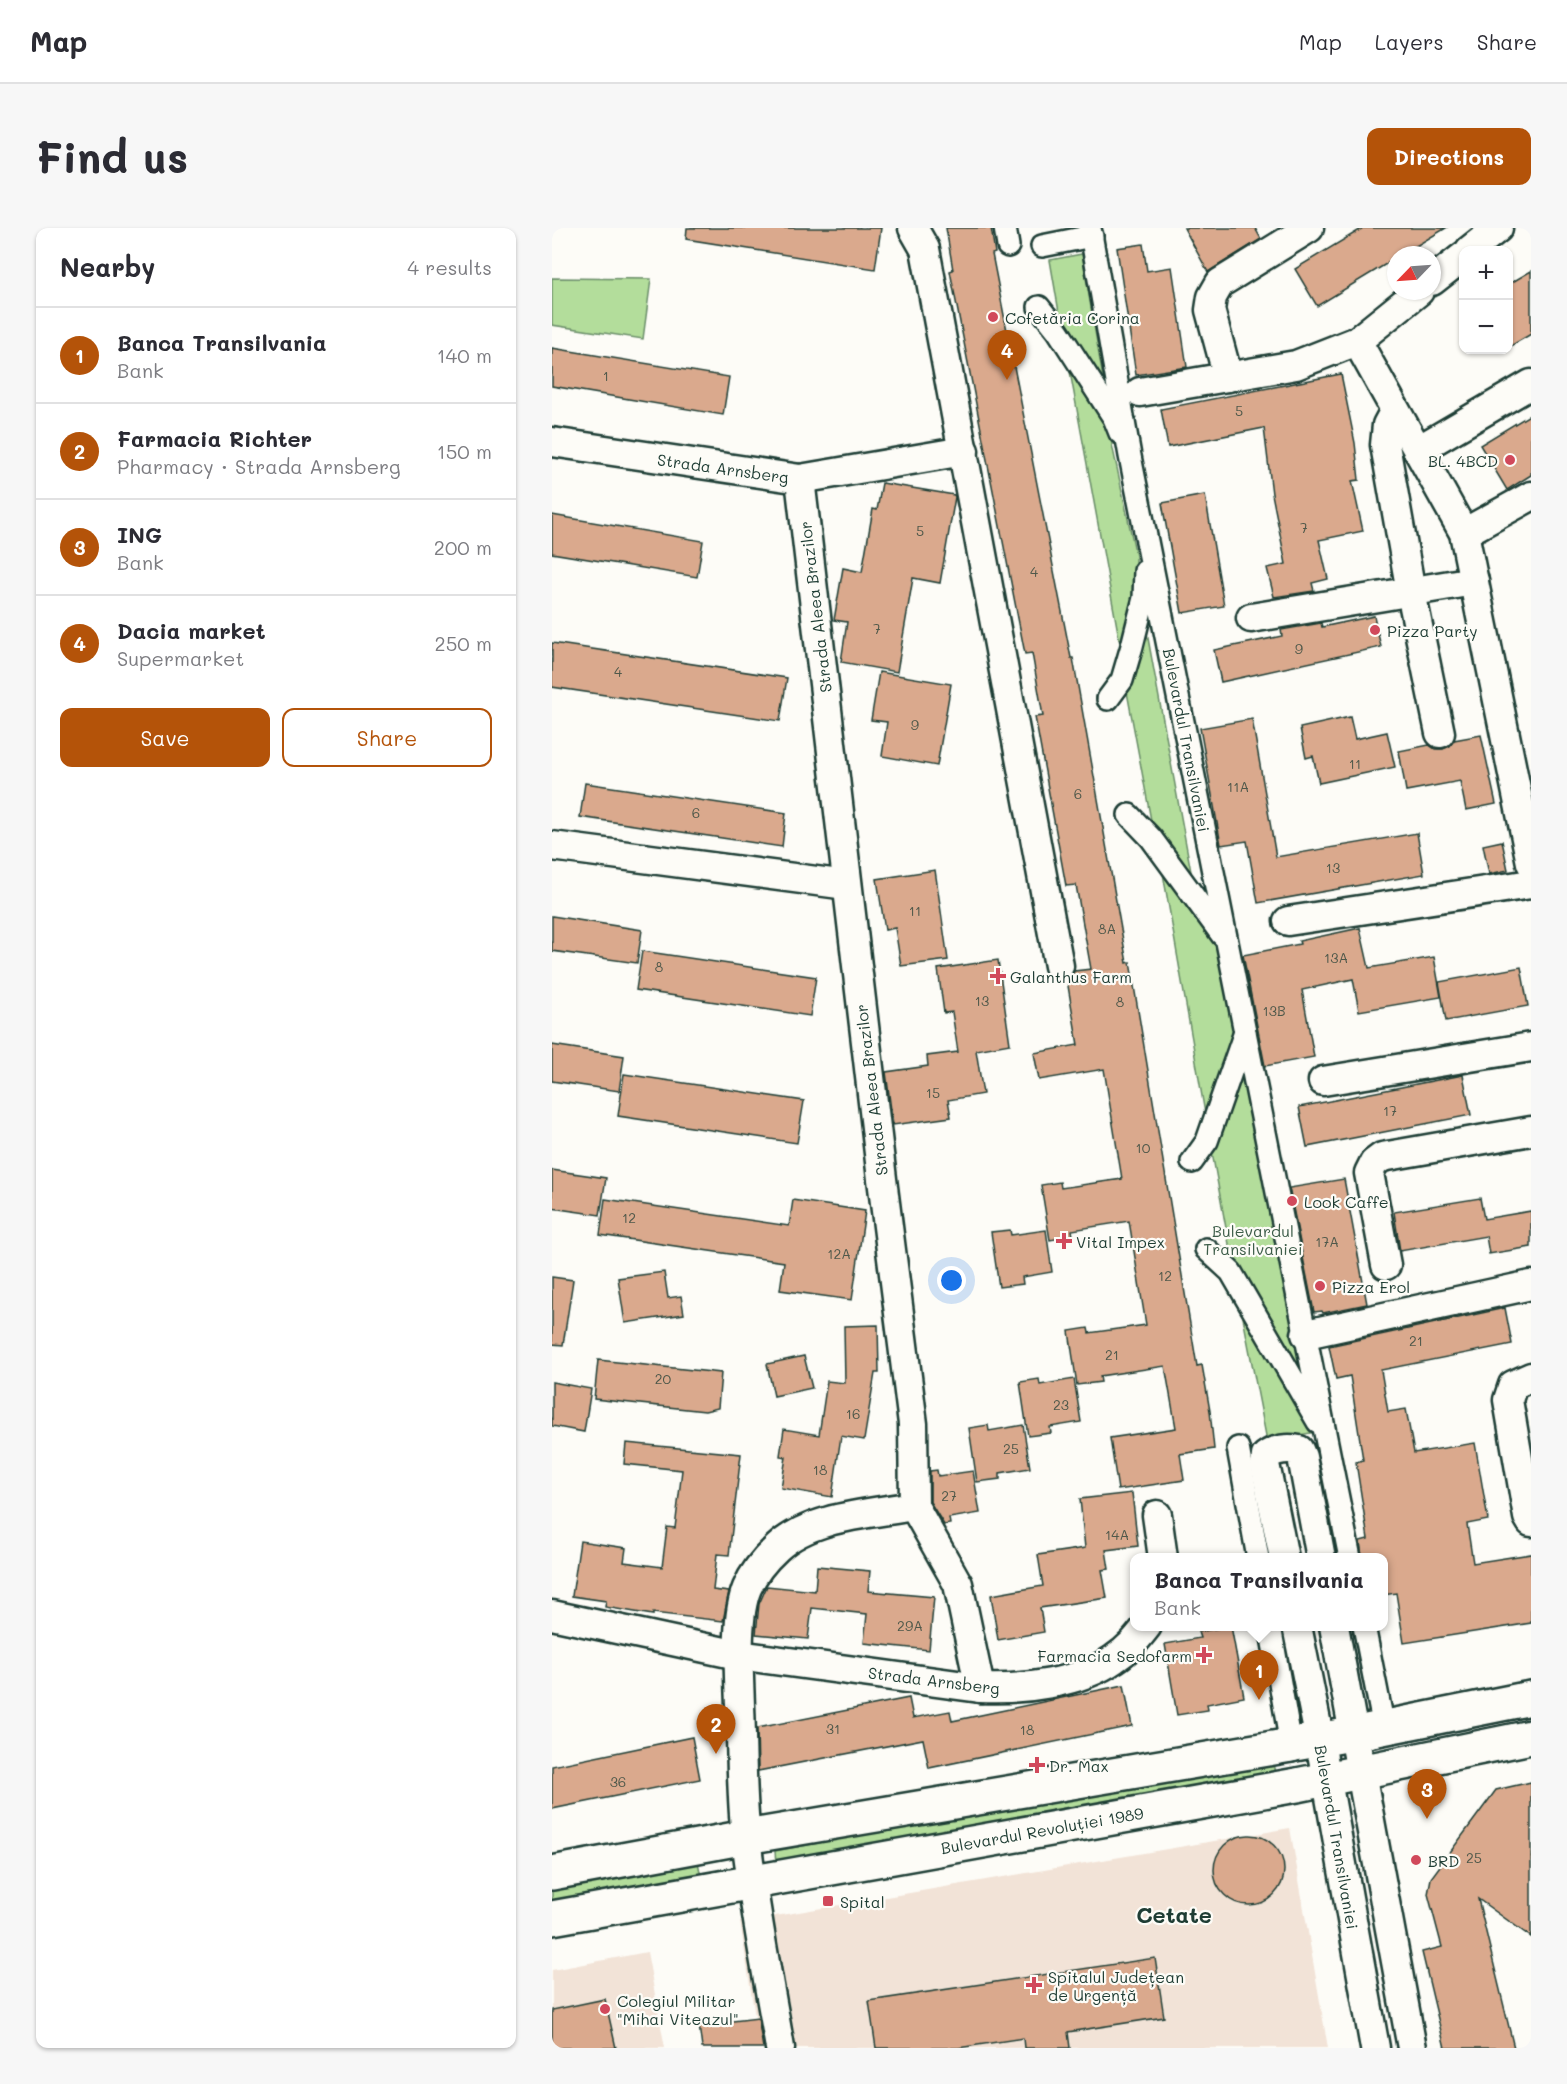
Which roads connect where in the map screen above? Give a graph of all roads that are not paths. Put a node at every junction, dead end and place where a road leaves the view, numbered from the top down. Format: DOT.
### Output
graph roads {
  1 [pos="913,228"];
  2 [pos="1310,228"];
  3 [pos="1498,228"];
  4 [pos="1091,232"];
  5 [pos="1042,246"];
  6 [pos="1475,246"];
  7 [pos="1459,260"];
  8 [pos="1441,274"];
  9 [pos="1408,300"];
  10 [pos="1039,307"];
  11 [pos="1357,341"];
  12 [pos="1228,377"];
  13 [pos="1531,384"];
  14 [pos="1140,392"];
  15 [pos="1395,410"];
  16 [pos="552,442"];
  17 [pos="1418,450"];
  18 [pos="964,451"];
  19 [pos="1130,456"];
  20 [pos="800,479"];
  21 [pos="1531,496"];
  22 [pos="1464,533"];
  23 [pos="1146,537"];
  24 [pos="1474,581"];
  25 [pos="1411,592"];
  26 [pos="1251,618"];
  27 [pos="1108,699"];
  28 [pos="1440,733"];
  29 [pos="1129,815"];
  30 [pos="552,846"];
  31 [pos="1531,863"];
  32 [pos="1531,884"];
  33 [pos="847,885"];
  34 [pos="1288,921"];
  35 [pos="1227,942"];
  36 [pos="1059,966"];
  37 [pos="1245,1032"];
  38 [pos="1531,1047"];
  39 [pos="1323,1081"];
  40 [pos="1531,1131"];
  41 [pos="1192,1162"];
  42 [pos="1206,1249"];
  43 [pos="1386,1265"];
  44 [pos="1531,1285"];
  45 [pos="1306,1334"];
  46 [pos="1531,1377"];
  47 [pos="1326,1437"];
  48 [pos="1238,1448"];
  49 [pos="914,1506"];
  50 [pos="1157,1515"];
  51 [pos="1531,1522"];
  52 [pos="1162,1553"];
  53 [pos="1257,1553"];
  54 [pos="1283,1553"];
  55 [pos="1320,1553"];
  56 [pos="1349,1553"];
  57 [pos="552,1615"];
  58 [pos="1144,1631"];
  59 [pos="1271,1631"];
  60 [pos="1297,1631"];
  61 [pos="1335,1631"];
  62 [pos="1365,1631"];
  63 [pos="738,1655"];
  64 [pos="981,1688"];
  65 [pos="1531,1698"];
  66 [pos="1384,1728"];
  67 [pos="1352,1734"];
  68 [pos="1531,1737"];
  69 [pos="1300,1743"];
  70 [pos="1359,1772"];
  71 [pos="1326,1779"];
  72 [pos="746,1837"];
  73 [pos="552,1873"];
  74 [pos="752,1881"];
  75 [pos="552,1918"];
  76 [pos="780,2048"];
  77 [pos="1375,2048"];
  78 [pos="1412,2048"];
  1 -- 18 [label="street"];
  2 -- 12 [label="street"];
  3 -- 6 [label="street"];
  4 -- 5 [label="street, Bulevardul Transilvaniei"];
  4 -- 19 [label="street, Bulevardul Transilvaniei"];
  7 -- 8 [label="street"];
  9 -- 11 [label="street"];
  10 -- 19 [label="street, Bulevardul Transilvaniei"];
  11 -- 12 [label="street"];
  11 -- 15 [label="street"];
  12 -- 14 [label="street"];
  13 -- 17 [label="street"];
  15 -- 17 [label="street"];
  15 -- 25 [label="street"];
  16 -- 20 [label="street, Strada Arnsberg"];
  17 -- 22 [label="street"];
  18 -- 20 [label="street, Strada Arnsberg"];
  18 -- 36 [label="street"];
  19 -- 23 [label="street, Bulevardul Transilvaniei"];
  20 -- 33 [label="street, Strada Aleea Brazilor"];
  21 -- 22 [label="street"];
  22 -- 24 [label="street"];
  23 -- 27 [label="street, Bulevardul Transilvaniei"];
  23 -- 35 [label="street, Bulevardul Transilvaniei"];
  24 -- 25 [label="street"];
  24 -- 31 [label="street"];
  25 -- 26 [label="street"];
  25 -- 28 [label="street"];
  29 -- 35 [label="street, Bulevardul Transilvaniei"];
  30 -- 33 [label="street"];
  32 -- 34 [label="street"];
  33 -- 49 [label="street, Strada Aleea Brazilor"];
  35 -- 37 [label="street, Bulevardul Transilvaniei"];
  37 -- 41 [label="street"];
  37 -- 45 [label="street, Bulevardul Transilvaniei"];
  38 -- 39 [label="street"];
  40 -- 43 [label="street"];
  42 -- 47 [label="street, Bulevardul Transilvaniei"];
  44 -- 45 [label="street"];
  45 -- 47 [label="street, Bulevardul Transilvaniei"];
  46 -- 51 [label="street"];
  47 -- 56 [label="street, Bulevardul Transilvaniei"];
  48 -- 53 [label="street"];
  49 -- 63 [label="street"];
  49 -- 64 [label="street, Strada Aleea Brazilor"];
  50 -- 52 [label="street"];
  54 -- 55 [label="street"];
  57 -- 63 [label="street, Strada Arnsberg"];
  58 -- 64 [label="street, Strada Arnsberg"];
  59 -- 69 [label="street, Bulevardul Transilvaniei"];
  60 -- 69 [label="street, Bulevardul Transilvaniei"];
  61 -- 67 [label="street, Bulevardul Transilvaniei"];
  62 -- 66 [label="street"];
  63 -- 64 [label="street, Strada Arnsberg"];
  63 -- 72 [label="street"];
  65 -- 66 [label="main road"];
  66 -- 67 [label="main road"];
  67 -- 69 [label="main road"];
  67 -- 70 [label="street, Bulevardul Transilvaniei"];
  68 -- 70 [label="main road, Bulevardul Revoluției 1989"];
  69 -- 71 [label="street, Bulevardul Transilvaniei"];
  69 -- 72 [label="main road"];
  70 -- 71 [label="main road, Bulevardul Revoluției 1989"];
  70 -- 78 [label="street, Bulevardul Transilvaniei"];
  71 -- 74 [label="main road, Bulevardul Revoluției 1989"];
  71 -- 77 [label="street, Bulevardul Transilvaniei"];
  72 -- 73 [label="main road"];
  72 -- 74 [label="street"];
  74 -- 75 [label="main road, Bulevardul Revoluției 1989"];
  74 -- 76 [label="street"];
}
